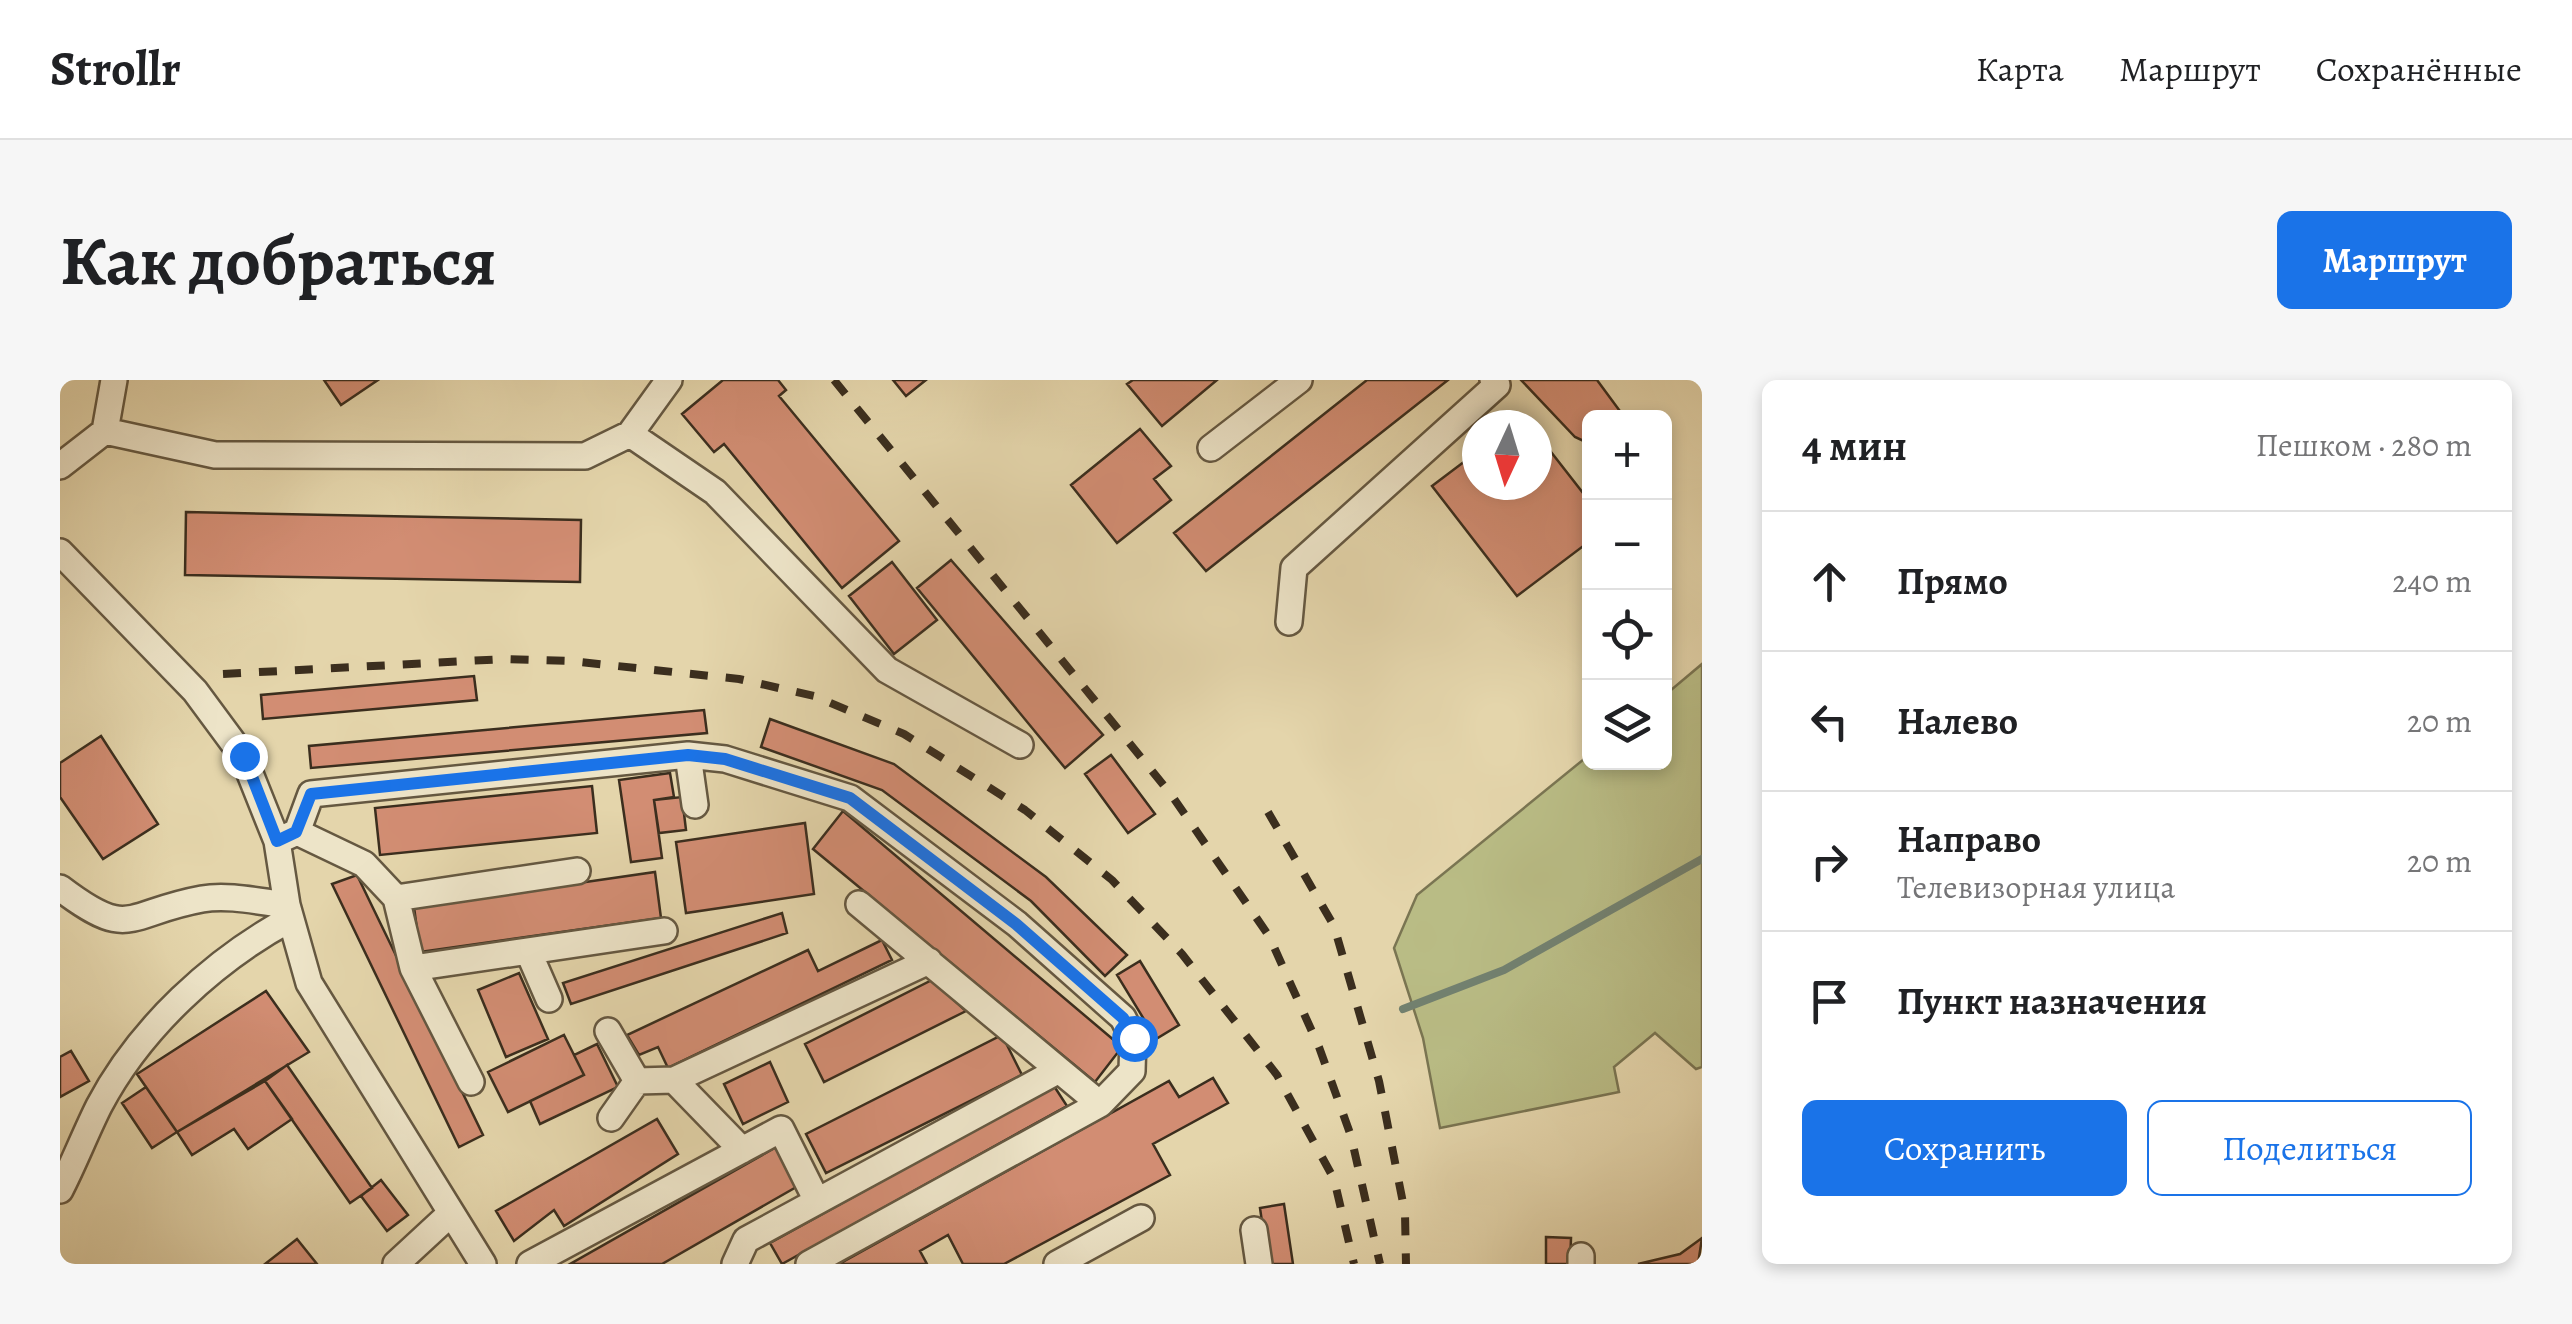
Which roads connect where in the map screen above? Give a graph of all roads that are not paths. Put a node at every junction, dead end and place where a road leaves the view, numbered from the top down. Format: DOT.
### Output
graph roads {
  1 [pos="114,380"];
  2 [pos="668,380"];
  3 [pos="1299,380"];
  4 [pos="1493,380"];
  5 [pos="105,430"];
  6 [pos="630,434"];
  7 [pos="1211,448"];
  8 [pos="60,466"];
  9 [pos="65,568"];
  10 [pos="1288,622"];
  11 [pos="1020,745"];
  12 [pos="688,755"];
  13 [pos="696,805"];
  14 [pos="287,837"];
  15 [pos="577,870"];
  16 [pos="60,888"];
  17 [pos="396,898"];
  18 [pos="859,904"];
  19 [pos="289,912"];
  20 [pos="664,930"];
  21 [pos="529,952"];
  22 [pos="929,960"];
  23 [pos="413,968"];
  24 [pos="549,999"];
  25 [pos="608,1031"];
  26 [pos="1059,1070"];
  27 [pos="674,1080"];
  28 [pos="637,1081"];
  29 [pos="471,1082"];
  30 [pos="1100,1104"];
  31 [pos="611,1118"];
  32 [pos="742,1150"];
  33 [pos="60,1190"];
  34 [pos="817,1201"];
  35 [pos="449,1216"];
  36 [pos="1141,1218"];
  37 [pos="1254,1230"];
  38 [pos="396,1264"];
  39 [pos="483,1264"];
  40 [pos="530,1264"];
  41 [pos="736,1264"];
  42 [pos="809,1264"];
  43 [pos="1057,1264"];
  44 [pos="1259,1264"];
  1 -- 5 [label="lane"];
  2 -- 6 [label="lane"];
  3 -- 7 [label="lane"];
  4 -- 10 [label="lane"];
  5 -- 6 [label="lane"];
  5 -- 8 [label="lane"];
  6 -- 11 [label="lane"];
  9 -- 14 [label="lane"];
  12 -- 13 [label="lane"];
  12 -- 14 [label="lane"];
  12 -- 30 [label="lane"];
  14 -- 17 [label="lane"];
  14 -- 19 [label="lane"];
  15 -- 17 [label="lane"];
  16 -- 19 [label="lane"];
  17 -- 23 [label="lane"];
  18 -- 22 [label="lane"];
  19 -- 33 [label="lane"];
  19 -- 35 [label="lane"];
  20 -- 21 [label="lane"];
  21 -- 23 [label="lane"];
  21 -- 24 [label="lane"];
  22 -- 26 [label="lane"];
  22 -- 27 [label="lane"];
  23 -- 29 [label="lane"];
  25 -- 28 [label="lane"];
  26 -- 30 [label="lane"];
  26 -- 34 [label="lane"];
  27 -- 28 [label="lane"];
  27 -- 32 [label="lane"];
  28 -- 31 [label="lane"];
  30 -- 42 [label="lane"];
  32 -- 34 [label="lane"];
  32 -- 40 [label="lane"];
  34 -- 41 [label="lane"];
  35 -- 38 [label="lane"];
  35 -- 39 [label="lane"];
  36 -- 43 [label="lane"];
  37 -- 44 [label="lane"];
}
